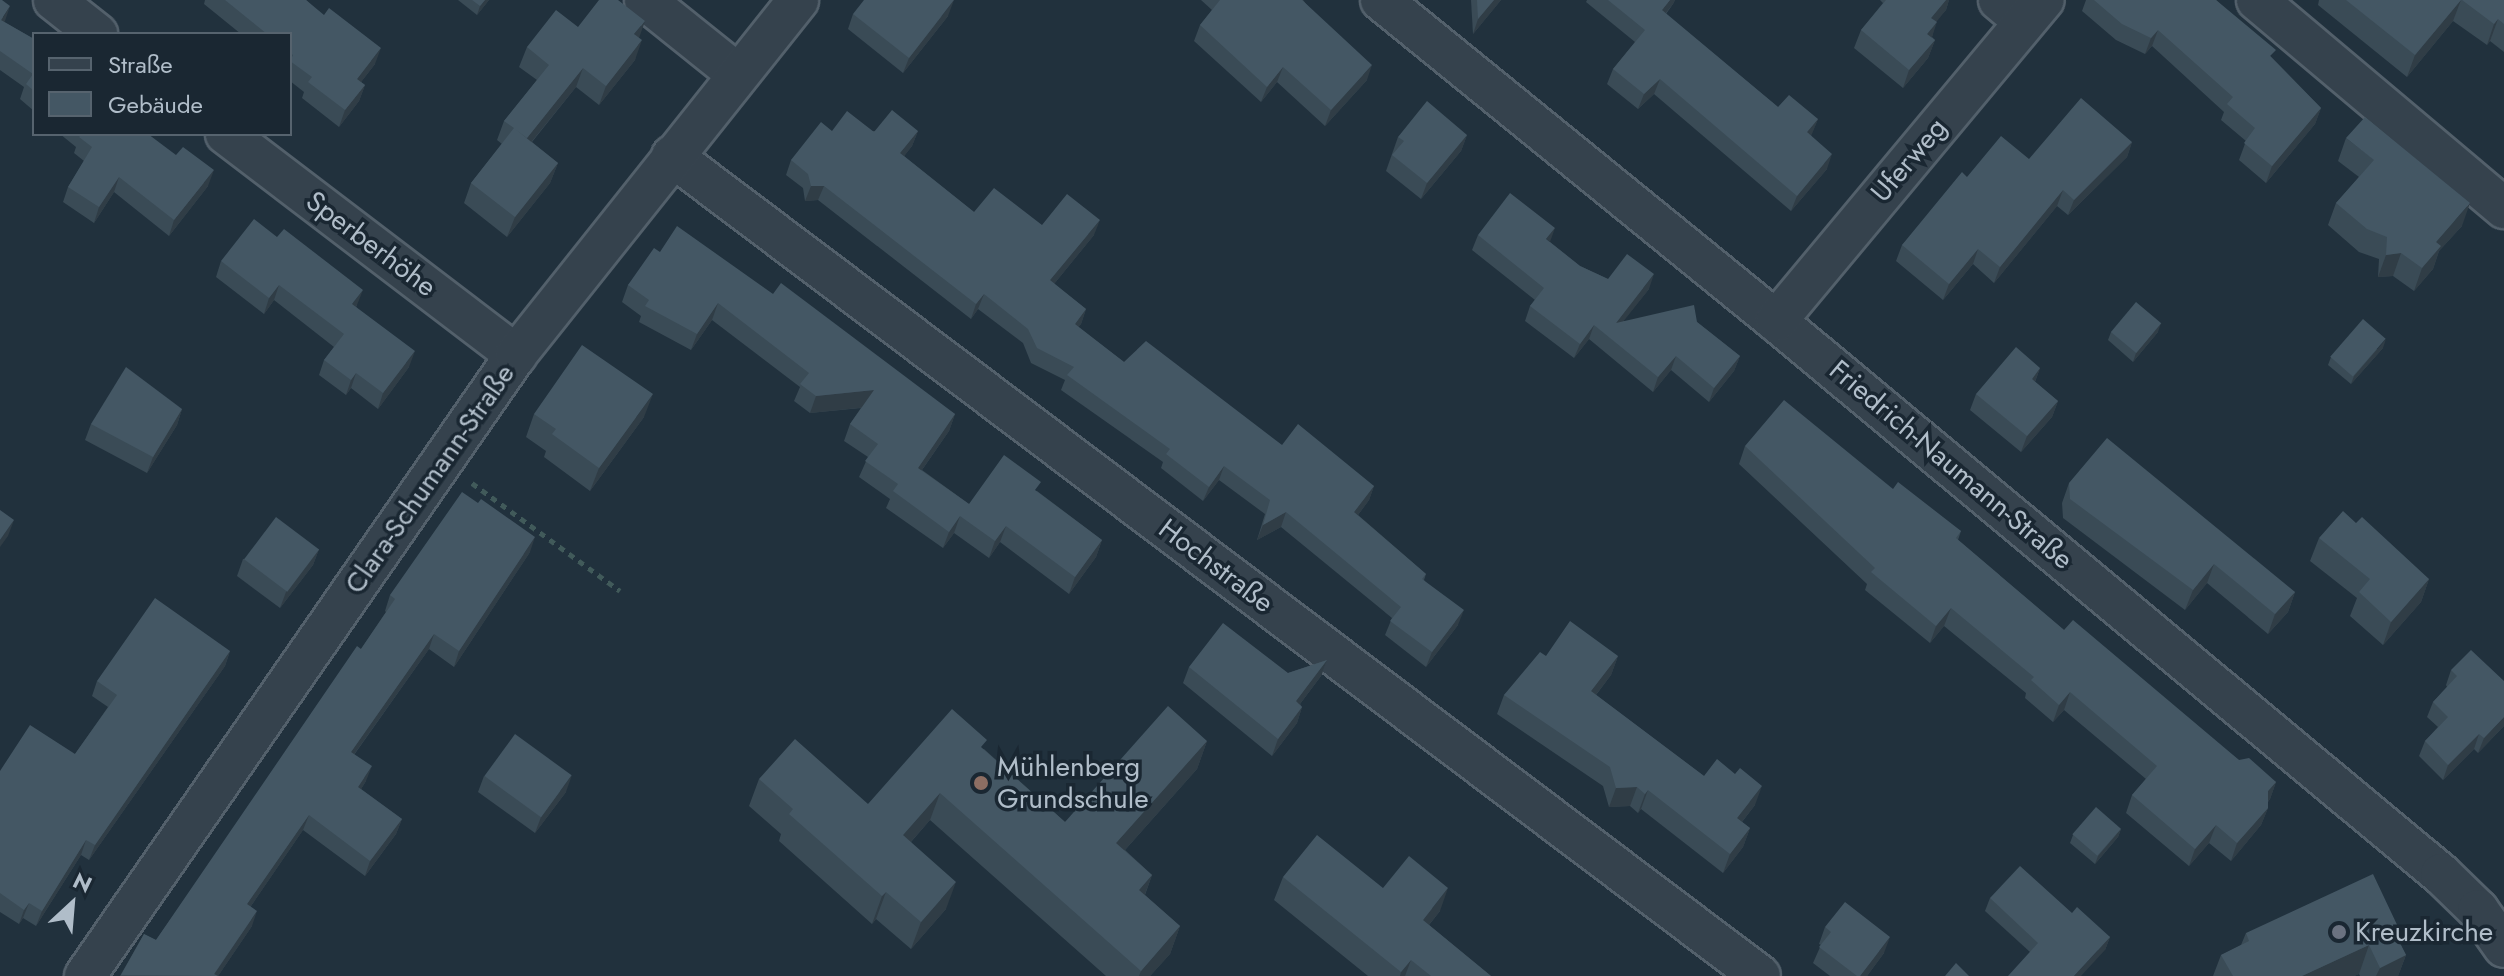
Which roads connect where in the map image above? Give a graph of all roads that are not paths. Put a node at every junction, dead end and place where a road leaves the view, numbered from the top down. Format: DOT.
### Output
graph roads {
  1 [pos="54,0"];
  2 [pos="645,0"];
  3 [pos="798,0"];
  4 [pos="1381,0"];
  5 [pos="2257,0"];
  6 [pos="2022,7"];
  7 [pos="94,32"];
  8 [pos="736,73"];
  9 [pos="229,136"];
  10 [pos="672,156"];
  11 [pos="2504,208"];
  12 [pos="1776,321"];
  13 [pos="516,355"];
  14 [pos="2504,947"];
  15 [pos="85,976"];
  16 [pos="1760,976"];
  1 -- 7 [label="street"];
  2 -- 8 [label="street"];
  3 -- 8 [label="street, Clara-Schumann-Straße"];
  4 -- 12 [label="street, Friedrich-Naumann-Straße"];
  5 -- 11 [label="street"];
  6 -- 12 [label="street, Uferweg"];
  8 -- 10 [label="street, Clara-Schumann-Straße"];
  9 -- 13 [label="street, Sperberhöhe"];
  10 -- 13 [label="street, Clara-Schumann-Straße"];
  10 -- 16 [label="street, Hochstraße"];
  12 -- 14 [label="street, Friedrich-Naumann-Straße"];
  13 -- 15 [label="street, Clara-Schumann-Straße"];
}
